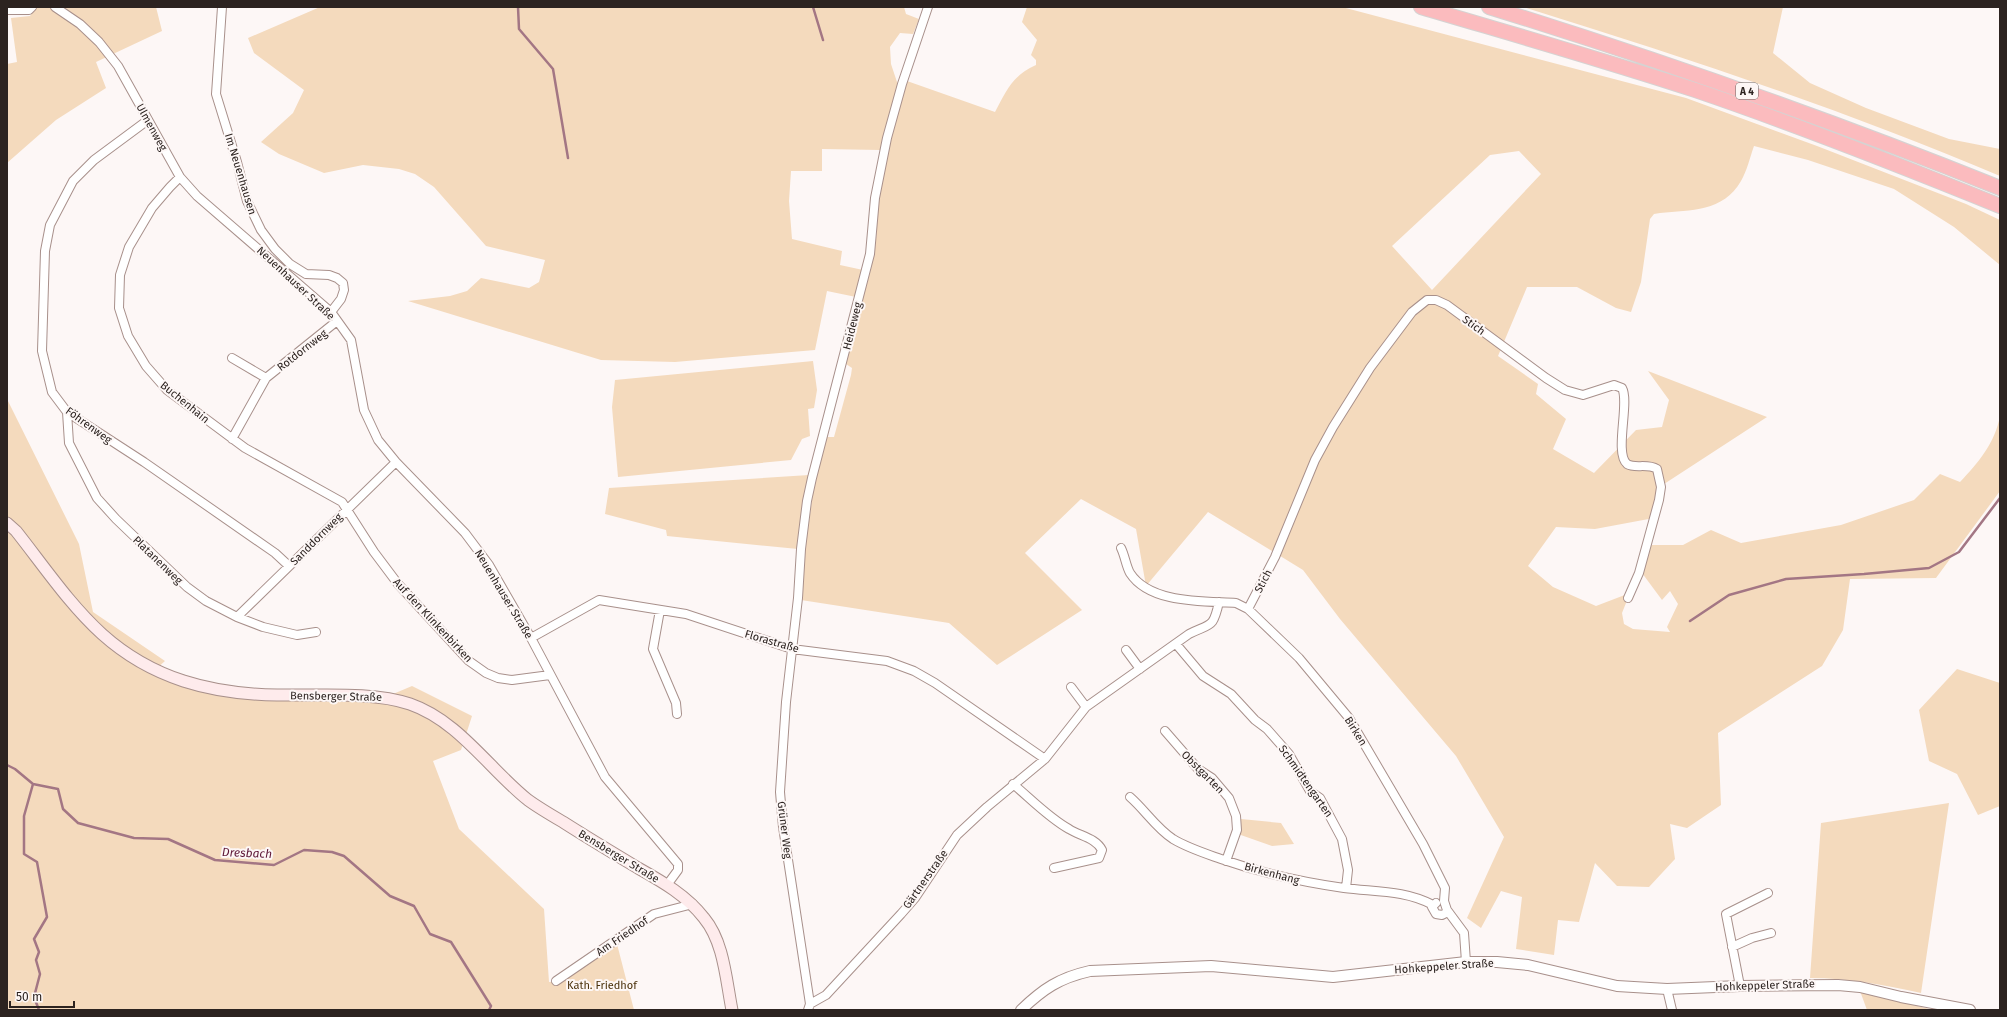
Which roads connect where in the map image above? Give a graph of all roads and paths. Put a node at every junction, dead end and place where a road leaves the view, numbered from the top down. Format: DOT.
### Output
graph roads {
  1 [pos="32,7"];
  2 [pos="55,7"];
  3 [pos="222,7"];
  4 [pos="928,7"];
  5 [pos="1421,7"];
  6 [pos="1489,7"];
  7 [pos="7,10"];
  8 [pos="148,120"];
  9 [pos="180,177"];
  10 [pos="2000,188"];
  11 [pos="2000,206"];
  12 [pos="252,244"];
  13 [pos="331,312"];
  14 [pos="337,321"];
  15 [pos="232,358"];
  16 [pos="266,378"];
  17 [pos="67,412"];
  18 [pos="232,439"];
  19 [pos="396,462"];
  20 [pos="347,509"];
  21 [pos="7,523"];
  22 [pos="1121,548"];
  23 [pos="289,566"];
  24 [pos="1628,598"];
  25 [pos="1219,602"];
  26 [pos="1248,609"];
  27 [pos="660,610"];
  28 [pos="237,617"];
  29 [pos="316,632"];
  30 [pos="531,638"];
  31 [pos="1176,644"];
  32 [pos="792,649"];
  33 [pos="1126,650"];
  34 [pos="1140,669"];
  35 [pos="550,675"];
  36 [pos="1071,687"];
  37 [pos="1086,707"];
  38 [pos="677,714"];
  39 [pos="1165,731"];
  40 [pos="1045,759"];
  41 [pos="1014,784"];
  42 [pos="1130,797"];
  43 [pos="1226,860"];
  44 [pos="1054,868"];
  45 [pos="668,885"];
  46 [pos="1346,888"];
  47 [pos="1768,893"];
  48 [pos="1444,901"];
  49 [pos="693,904"];
  50 [pos="1433,905"];
  51 [pos="1448,912"];
  52 [pos="1771,933"];
  53 [pos="1732,947"];
  54 [pos="1466,962"];
  55 [pos="556,981"];
  56 [pos="1740,986"];
  57 [pos="1667,989"];
  58 [pos="809,1007"];
  59 [pos="732,1010"];
  60 [pos="1021,1010"];
  61 [pos="1672,1010"];
  62 [pos="1970,1010"];
  1 -- 7 [label="street"];
  2 -- 8 [label="street, Ulmenweg"];
  3 -- 13 [label="street, Im Neuenhausen"];
  4 -- 32 [label="street, Heideweg"];
  5 -- 11 [label="highway, A 4"];
  6 -- 10 [label="highway, A 4"];
  8 -- 9 [label="street, Ulmenweg"];
  8 -- 17 [label="street, Föhrenweg"];
  9 -- 12 [label="street, Ulmenweg"];
  9 -- 18 [label="street, Buchenhain"];
  12 -- 13 [label="street, Neuenhauser Straße"];
  13 -- 14 [label="street, Neuenhauser Straße"];
  14 -- 16 [label="street, Rotdornweg"];
  14 -- 19 [label="street, Neuenhauser Straße"];
  15 -- 16 [label="street, Rotdornweg"];
  16 -- 18 [label="street, Rotdornweg"];
  17 -- 23 [label="street, Föhrenweg"];
  17 -- 28 [label="street, Platanenweg"];
  18 -- 20 [label="street, Buchenhain"];
  19 -- 20 [label="street, Sanddornweg"];
  19 -- 30 [label="street, Neuenhauser Straße"];
  20 -- 23 [label="street, Sanddornweg"];
  20 -- 35 [label="street, Auf den Klinkenbirken"];
  21 -- 45 [label="main road, Bensberger Straße"];
  22 -- 25 [label="street, Birken"];
  23 -- 28 [label="street, Sanddornweg"];
  24 -- 26 [label="street, Stich"];
  25 -- 26 [label="street, Birken"];
  25 -- 31 [label="street"];
  26 -- 48 [label="street, Birken"];
  27 -- 30 [label="street, Florastraße"];
  27 -- 32 [label="street, Florastraße"];
  27 -- 38 [label="street"];
  28 -- 29 [label="street, Platanenweg"];
  30 -- 35 [label="street, Neuenhauser Straße"];
  31 -- 34 [label="street"];
  31 -- 46 [label="street, Schmidtengarten"];
  32 -- 40 [label="street, Florastraße"];
  32 -- 58 [label="street, Grüner Weg"];
  33 -- 34 [label="street"];
  34 -- 37 [label="street"];
  35 -- 45 [label="street, Neuenhauser Straße"];
  36 -- 37 [label="street"];
  37 -- 40 [label="street"];
  39 -- 43 [label="street, Obstgarten"];
  40 -- 41 [label="street, Gärtnerstraße"];
  41 -- 44 [label="street"];
  41 -- 58 [label="street, Gärtnerstraße"];
  42 -- 43 [label="street, Birkenhang"];
  43 -- 46 [label="street, Birkenhang"];
  45 -- 49 [label="main road, Bensberger Straße"];
  46 -- 50 [label="street, Birkenhang"];
  47 -- 53 [label="street"];
  48 -- 50 [label="street"];
  48 -- 51 [label="street, Birken"];
  49 -- 55 [label="street, Am Friedhof"];
  49 -- 59 [label="main road, Bensberger Straße"];
  50 -- 51 [label="street"];
  51 -- 54 [label="street, Birken"];
  52 -- 53 [label="street"];
  53 -- 56 [label="street"];
  54 -- 57 [label="street, Hohkeppeler Straße"];
  54 -- 60 [label="street, Hohkeppeler Straße"];
  56 -- 57 [label="street, Hohkeppeler Straße"];
  56 -- 62 [label="street, Hohkeppeler Straße"];
  57 -- 61 [label="street"];
}
